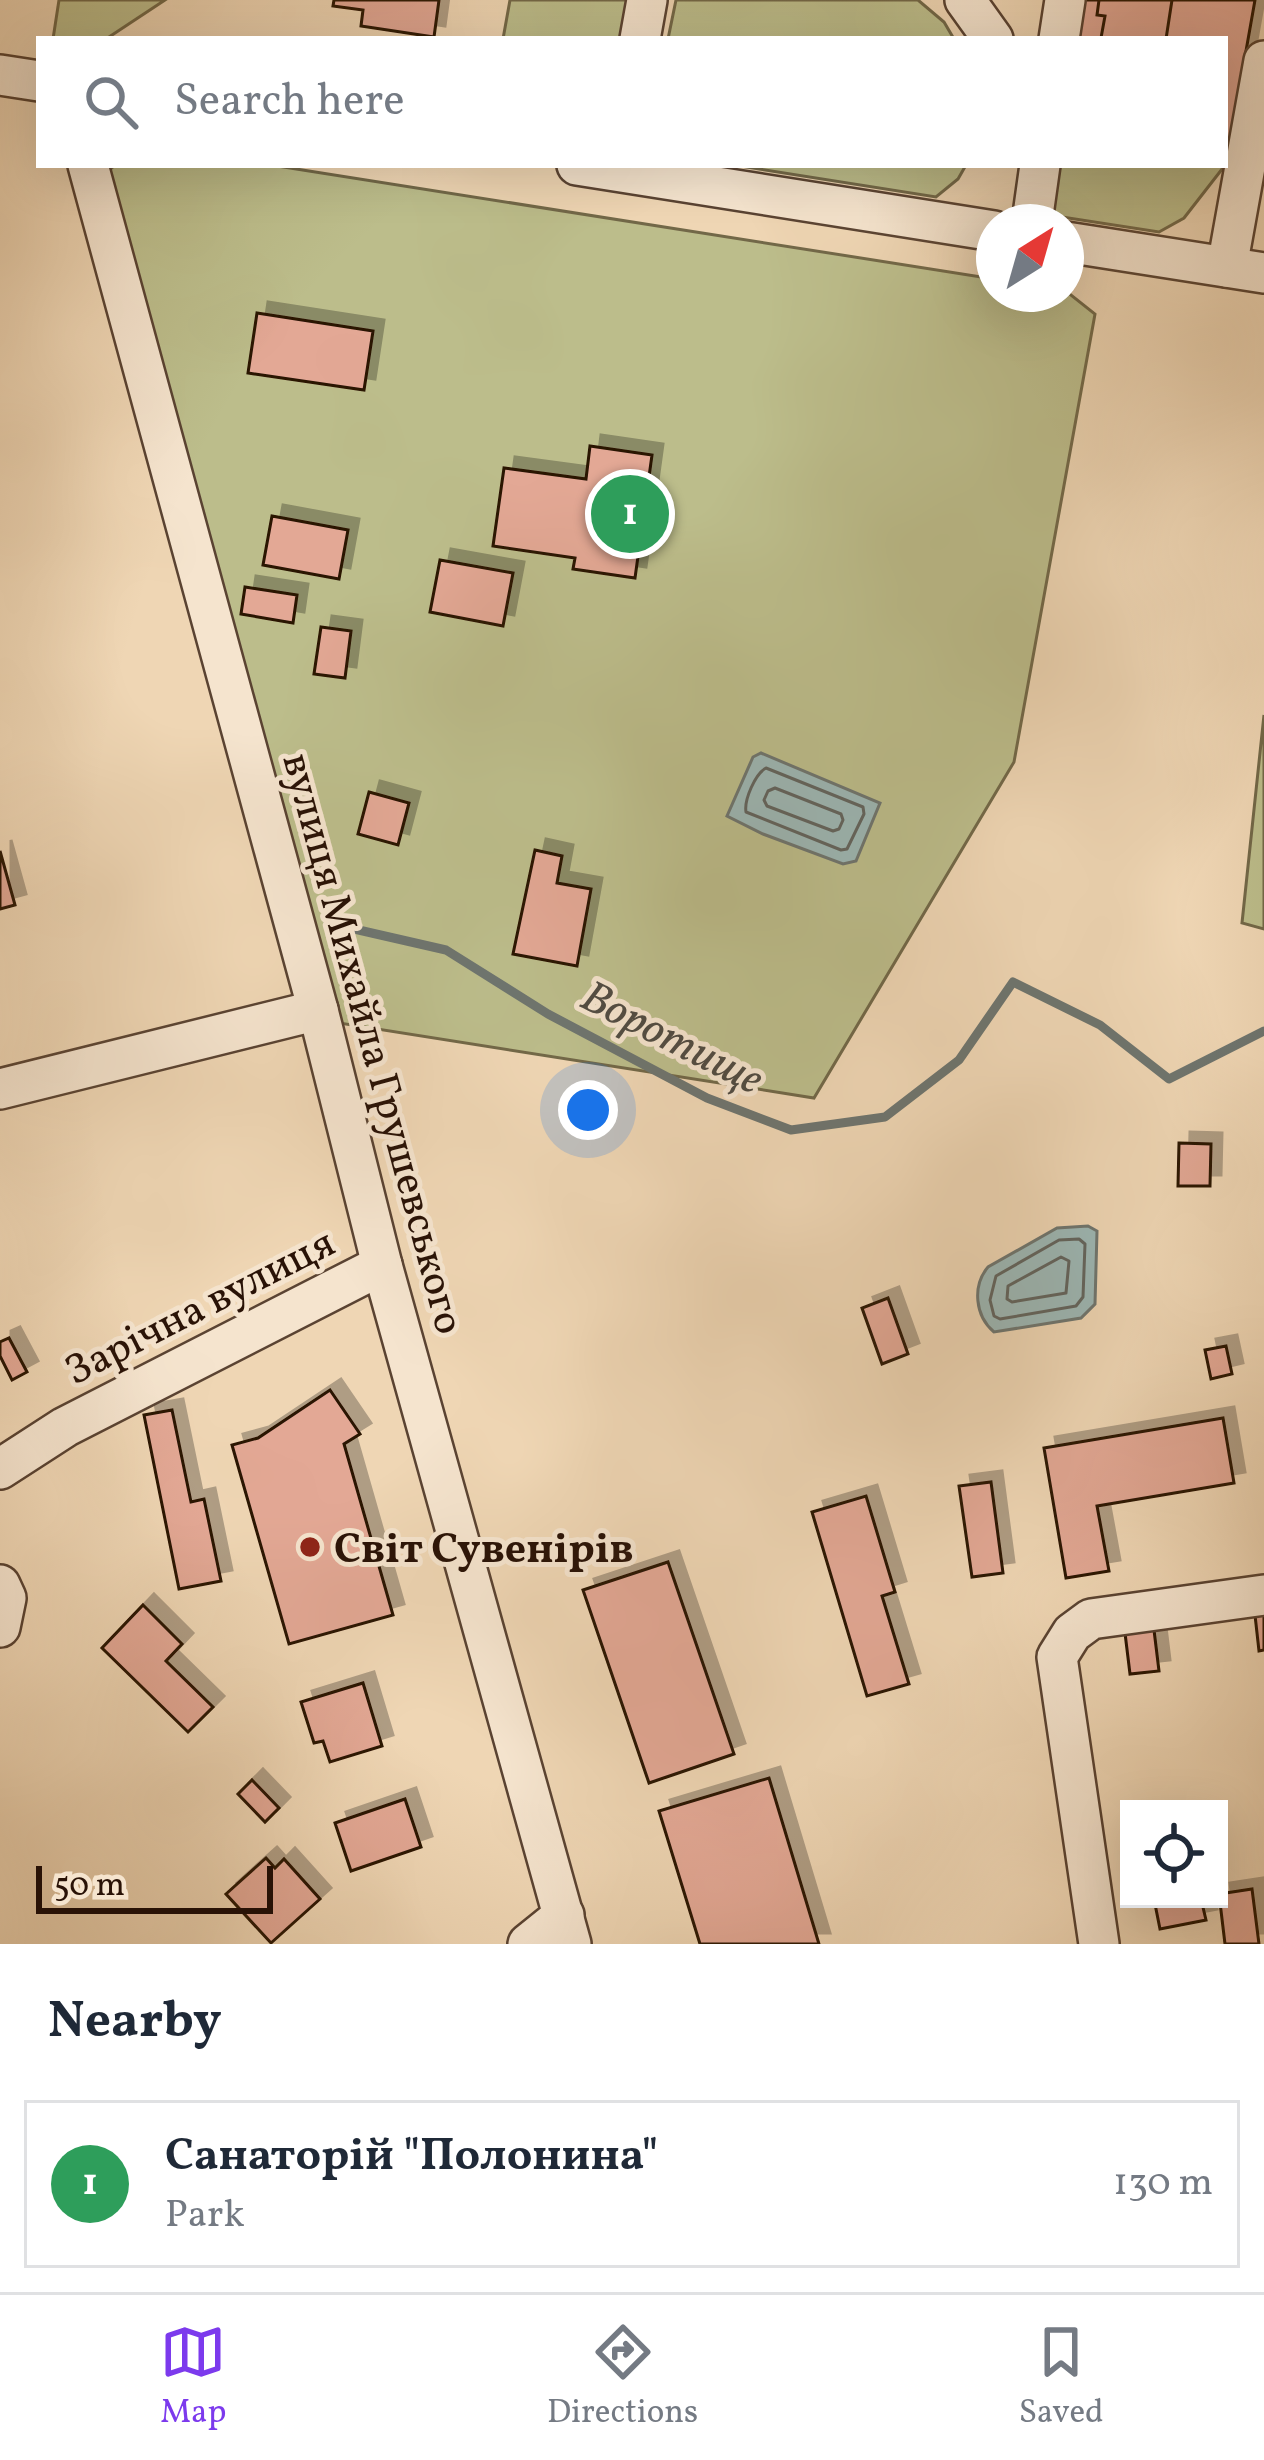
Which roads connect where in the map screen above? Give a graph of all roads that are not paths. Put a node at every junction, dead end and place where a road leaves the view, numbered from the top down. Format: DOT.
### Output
graph roads {
  1 [pos="647,0"];
  2 [pos="965,0"];
  3 [pos="1065,0"];
  4 [pos="641,36"];
  5 [pos="991,36"];
  6 [pos="1059,36"];
  7 [pos="1264,63"];
  8 [pos="0,74"];
  9 [pos="36,80"];
  10 [pos="89,168"];
  11 [pos="619,168"];
  12 [pos="1040,168"];
  13 [pos="1035,204"];
  14 [pos="976,228"];
  15 [pos="1084,245"];
  16 [pos="1246,270"];
  17 [pos="318,1010"];
  18 [pos="0,1089"];
  19 [pos="382,1265"];
  20 [pos="0,1469"];
  21 [pos="0,1586"];
  22 [pos="1264,1595"];
  23 [pos="0,1627"];
  24 [pos="567,1929"];
  25 [pos="528,1944"];
  26 [pos="1100,1944"];
  1 -- 4 [label="street"];
  2 -- 5 [label="street"];
  3 -- 6 [label="street"];
  7 -- 16 [label="street"];
  8 -- 9 [label="street"];
  10 -- 17 [label="street, вулиця Михайла Грушевського"];
  11 -- 14 [label="street"];
  12 -- 13 [label="street"];
  15 -- 16 [label="street"];
  17 -- 18 [label="street"];
  17 -- 19 [label="street, вулиця Михайла Грушевського"];
  19 -- 20 [label="street, Зарічна вулиця"];
  19 -- 24 [label="street, вулиця Михайла Грушевського"];
  21 -- 23 [label="street"];
  22 -- 26 [label="street"];
  24 -- 25 [label="street"];
}
